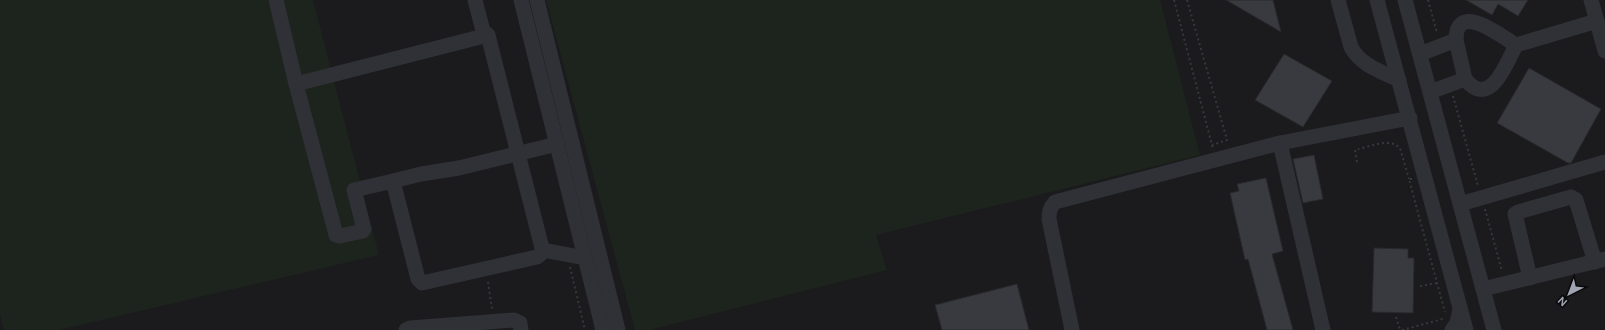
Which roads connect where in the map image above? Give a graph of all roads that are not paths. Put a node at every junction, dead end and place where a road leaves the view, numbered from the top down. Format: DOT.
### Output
graph roads {
  1 [pos="276,0"];
  2 [pos="475,0"];
  3 [pos="521,0"];
  4 [pos="537,0"];
  5 [pos="1338,0"];
  6 [pos="1377,0"];
  7 [pos="1405,0"];
  8 [pos="1591,0"];
  9 [pos="1597,21"];
  10 [pos="488,35"];
  11 [pos="1456,40"];
  12 [pos="1516,45"];
  13 [pos="1605,51"];
  14 [pos="1420,54"];
  15 [pos="1465,79"];
  16 [pos="1399,80"];
  17 [pos="296,84"];
  18 [pos="1430,92"];
  19 [pos="1410,118"];
  20 [pos="1280,143"];
  21 [pos="557,144"];
  22 [pos="517,154"];
  23 [pos="1605,162"];
  24 [pos="393,181"];
  25 [pos="1460,204"];
  26 [pos="544,250"];
  27 [pos="585,258"];
  28 [pos="1600,260"];
  29 [pos="1530,278"];
  30 [pos="1483,289"];
  31 [pos="1460,309"];
  32 [pos="406,330"];
  33 [pos="521,330"];
  34 [pos="603,330"];
  35 [pos="618,330"];
  36 [pos="1072,330"];
  37 [pos="1323,330"];
  38 [pos="1452,330"];
  39 [pos="1466,330"];
  40 [pos="1494,330"];
  1 -- 17 [label="street"];
  2 -- 10 [label="street"];
  3 -- 21 [label="street"];
  4 -- 35 [label="street"];
  5 -- 16 [label="street"];
  6 -- 16 [label="street"];
  7 -- 14 [label="street"];
  8 -- 9 [label="street"];
  9 -- 12 [label="street"];
  9 -- 13 [label="street"];
  10 -- 17 [label="street"];
  10 -- 22 [label="street"];
  11 -- 12 [label="street"];
  11 -- 14 [label="street"];
  11 -- 15 [label="street"];
  12 -- 15 [label="street"];
  14 -- 18 [label="street"];
  15 -- 18 [label="street"];
  16 -- 19 [label="street"];
  17 -- 24 [label="street"];
  18 -- 25 [label="street"];
  19 -- 20 [label="street"];
  19 -- 31 [label="street"];
  20 -- 36 [label="street"];
  20 -- 37 [label="street"];
  21 -- 22 [label="street"];
  21 -- 27 [label="street"];
  22 -- 24 [label="street"];
  22 -- 26 [label="street"];
  23 -- 25 [label="street"];
  24 -- 26 [label="street"];
  25 -- 30 [label="street"];
  26 -- 27 [label="street"];
  27 -- 34 [label="street"];
  28 -- 29 [label="street"];
  28 -- 29 [label="street"];
  29 -- 30 [label="street"];
  30 -- 40 [label="street"];
  31 -- 38 [label="street"];
  31 -- 39 [label="street"];
  32 -- 33 [label="street"];
}
